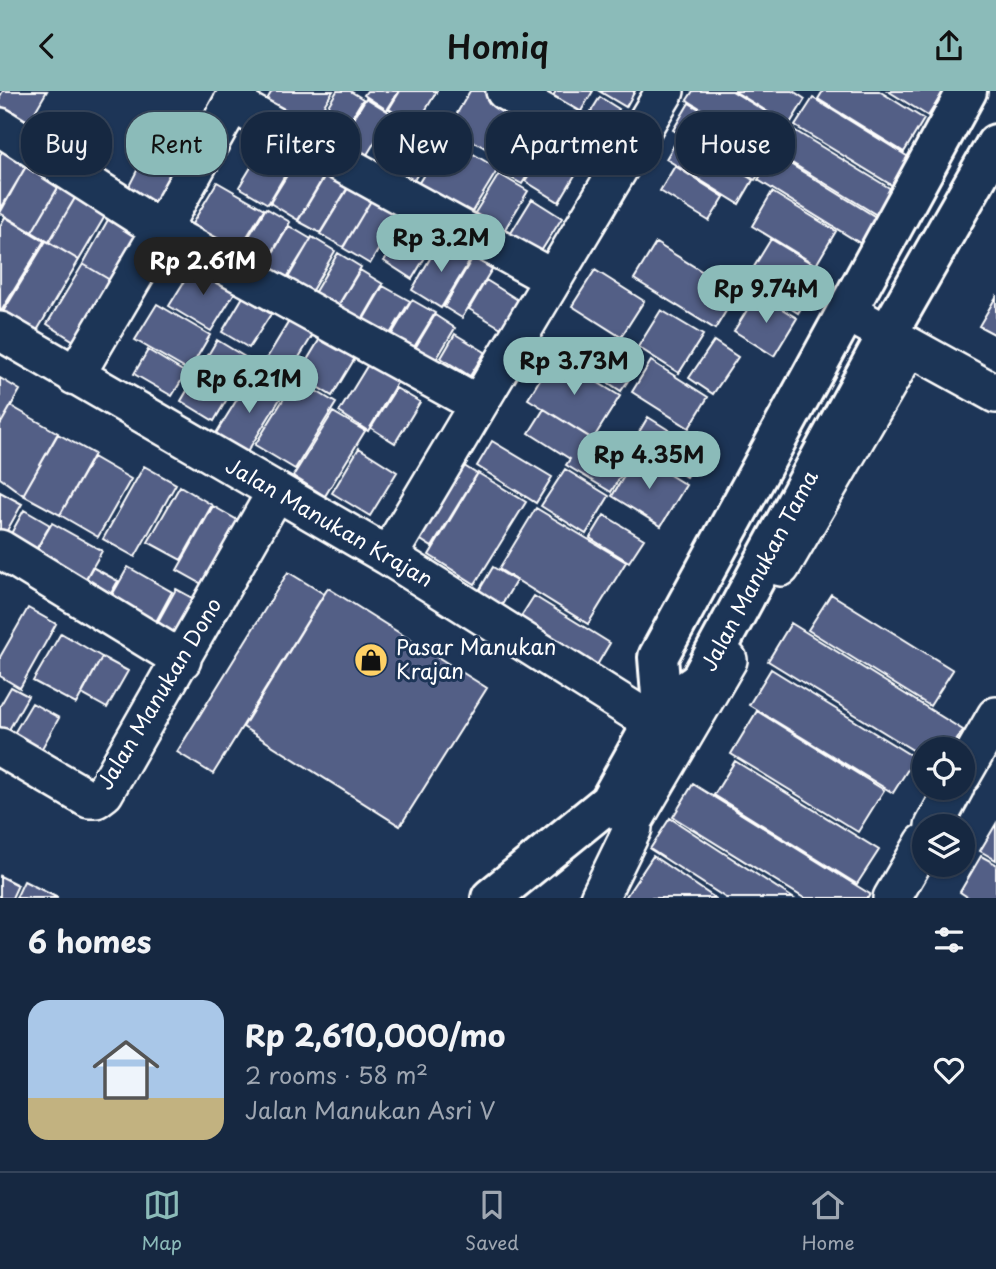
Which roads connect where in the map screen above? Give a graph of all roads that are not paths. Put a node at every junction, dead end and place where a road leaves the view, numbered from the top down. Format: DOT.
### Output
graph roads {
  1 [pos="505,91"];
  2 [pos="665,91"];
  3 [pos="967,91"];
  4 [pos="235,97"];
  5 [pos="542,112"];
  6 [pos="652,112"];
  7 [pos="0,127"];
  8 [pos="994,153"];
  9 [pos="615,175"];
  10 [pos="161,230"];
  11 [pos="553,279"];
  12 [pos="847,311"];
  13 [pos="0,331"];
  14 [pos="898,341"];
  15 [pos="75,376"];
  16 [pos="996,394"];
  17 [pos="478,404"];
  18 [pos="276,492"];
  19 [pos="0,549"];
  20 [pos="388,556"];
  21 [pos="182,660"];
  22 [pos="658,715"];
  23 [pos="996,716"];
  24 [pos="0,747"];
  25 [pos="975,752"];
  26 [pos="621,812"];
  27 [pos="912,864"];
  28 [pos="491,898"];
  29 [pos="599,898"];
  30 [pos="892,898"];
  1 -- 5 [label="street"];
  2 -- 6 [label="street"];
  3 -- 12 [label="street"];
  4 -- 10 [label="street"];
  4 -- 11 [label="street"];
  7 -- 10 [label="street"];
  8 -- 14 [label="street, Jalan Manukan Tama"];
  9 -- 11 [label="street"];
  10 -- 15 [label="street"];
  10 -- 17 [label="street"];
  11 -- 17 [label="street"];
  12 -- 14 [label="street"];
  12 -- 22 [label="street"];
  13 -- 15 [label="street, Jalan Manukan Krajan"];
  14 -- 16 [label="street"];
  14 -- 22 [label="street, Jalan Manukan Tama"];
  14 -- 26 [label="street"];
  15 -- 18 [label="street, Jalan Manukan Krajan"];
  17 -- 20 [label="street"];
  18 -- 20 [label="street, Jalan Manukan Krajan"];
  18 -- 21 [label="street, Jalan Manukan Dono"];
  19 -- 21 [label="street"];
  20 -- 22 [label="street, Jalan Manukan Krajan"];
  21 -- 24 [label="street, Jalan Manukan Dono"];
  22 -- 26 [label="street"];
  23 -- 25 [label="street"];
  26 -- 28 [label="street"];
  26 -- 29 [label="street"];
  27 -- 30 [label="street"];
}
